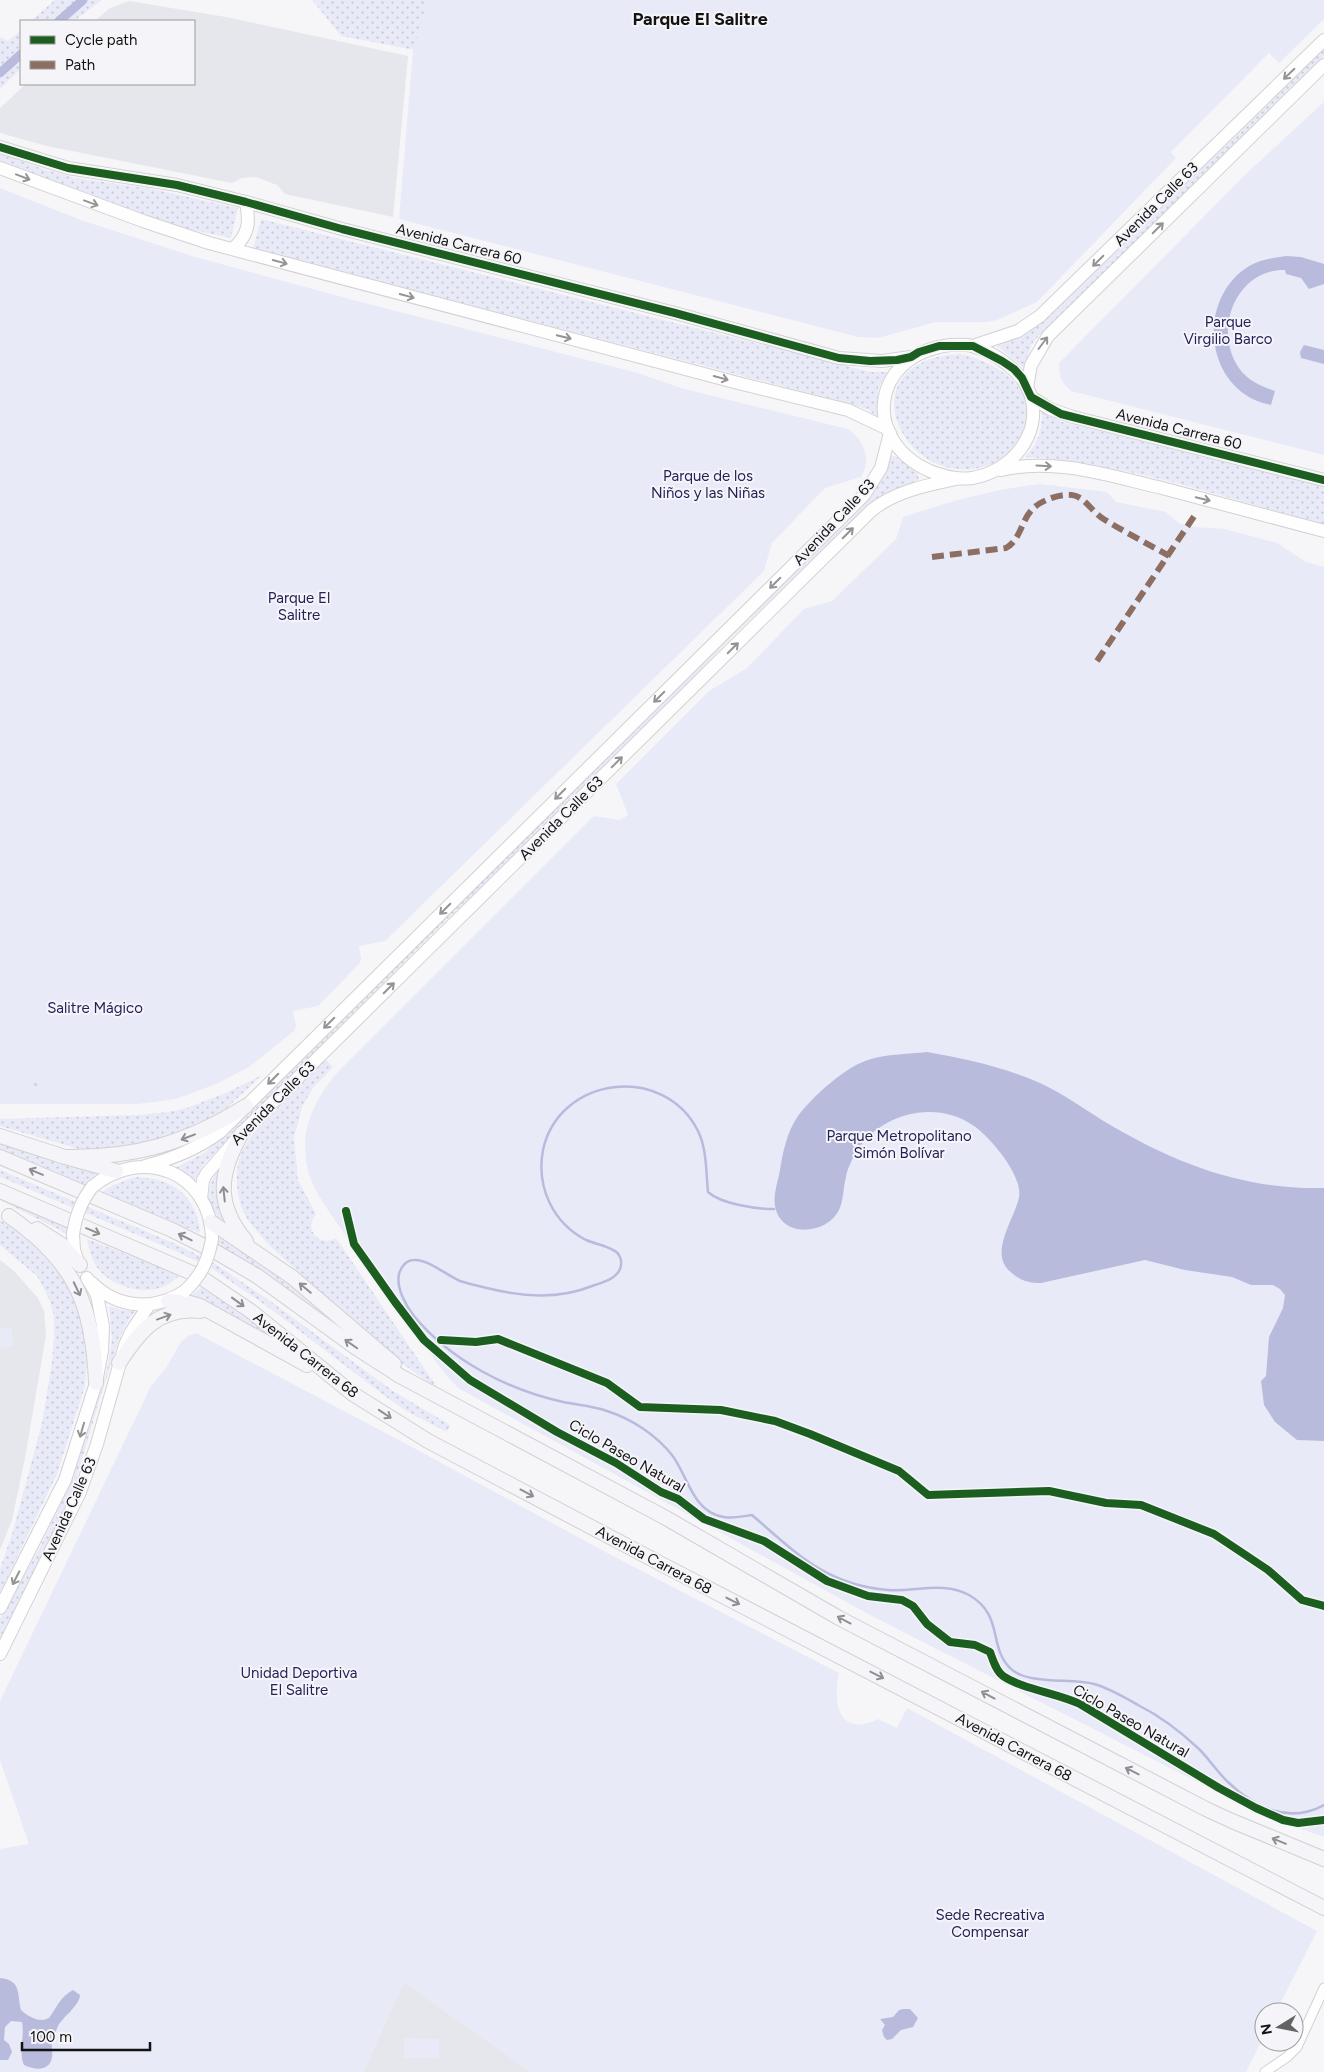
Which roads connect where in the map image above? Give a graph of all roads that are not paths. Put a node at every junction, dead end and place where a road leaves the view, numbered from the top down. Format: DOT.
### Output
graph roads {
  1 [pos="1324,40"];
  2 [pos="1324,65"];
  3 [pos="0,147"];
  4 [pos="0,168"];
  5 [pos="246,202"];
  6 [pos="233,249"];
  7 [pos="973,346"];
  8 [pos="911,357"];
  9 [pos="1029,392"];
  10 [pos="889,431"];
  11 [pos="996,471"];
  12 [pos="956,479"];
  13 [pos="1324,480"];
  14 [pos="1324,531"];
  15 [pos="481,872"];
  16 [pos="493,885"];
  17 [pos="246,1106"];
  18 [pos="242,1133"];
  19 [pos="0,1136"];
  20 [pos="65,1157"];
  21 [pos="0,1158"];
  22 [pos="145,1166"];
  23 [pos="116,1171"];
  24 [pos="0,1192"];
  25 [pos="201,1199"];
  26 [pos="5,1213"];
  27 [pos="210,1222"];
  28 [pos="254,1251"];
  29 [pos="80,1265"];
  30 [pos="87,1278"];
  31 [pos="168,1301"];
  32 [pos="149,1305"];
  33 [pos="215,1314"];
  34 [pos="119,1363"];
  35 [pos="330,1376"];
  36 [pos="96,1383"];
  37 [pos="422,1388"];
  38 [pos="0,1608"];
  39 [pos="0,1654"];
  40 [pos="1324,1859"];
  41 [pos="1324,1908"];
  42 [pos="1324,1988"];
  43 [pos="1266,2072"];
  1 -- 7 [label="main road, Avenida Calle 63, one-way"];
  9 -- 2 [label="main road, Avenida Calle 63, one-way"];
  3 -- 5 [label="main road, Avenida Carrera 60"];
  4 -- 6 [label="main road, one-way"];
  5 -- 6 [label="main road"];
  5 -- 8 [label="main road, Avenida Carrera 60"];
  6 -- 10 [label="main road, one-way"];
  7 -- 8 [label="main road"];
  7 -- 9 [label="main road"];
  8 -- 10 [label="main road"];
  9 -- 11 [label="main road"];
  9 -- 13 [label="main road, Avenida Carrera 60"];
  10 -- 12 [label="main road"];
  10 -- 15 [label="main road, Avenida Calle 63, one-way"];
  11 -- 12 [label="main road"];
  11 -- 14 [label="main road, one-way"];
  16 -- 12 [label="main road, Avenida Calle 63, one-way"];
  15 -- 16 [label="main road"];
  15 -- 17 [label="main road, Avenida Calle 63, one-way"];
  18 -- 16 [label="main road, Avenida Calle 63, one-way"];
  17 -- 20 [label="main road, one-way"];
  17 -- 22 [label="main road, Avenida Calle 63"];
  18 -- 25 [label="main road, Avenida Calle 63"];
  28 -- 18 [label="main road, one-way"];
  19 -- 20 [label="main road"];
  20 -- 23 [label="main road"];
  37 -- 21 [label="main road, one-way"];
  22 -- 23 [label="main road"];
  22 -- 25 [label="main road"];
  23 -- 29 [label="main road, bridge"];
  24 -- 35 [label="main road, Avenida Carrera 68, one-way"];
  25 -- 27 [label="main road"];
  26 -- 29 [label="main road"];
  26 -- 36 [label="main road, one-way"];
  27 -- 28 [label="main road"];
  27 -- 31 [label="main road, bridge"];
  37 -- 28 [label="main road, one-way"];
  29 -- 30 [label="main road"];
  30 -- 32 [label="main road"];
  30 -- 36 [label="main road, Avenida Calle 63"];
  31 -- 32 [label="main road"];
  31 -- 33 [label="main road"];
  32 -- 34 [label="main road, Avenida Calle 63"];
  34 -- 33 [label="main road, one-way"];
  33 -- 35 [label="main road"];
  34 -- 39 [label="main road, Avenida Calle 63"];
  35 -- 41 [label="main road, Avenida Carrera 68, one-way"];
  36 -- 38 [label="main road, Avenida Calle 63, one-way"];
  40 -- 37 [label="main road, one-way"];
  42 -- 43 [label="street"];
}
